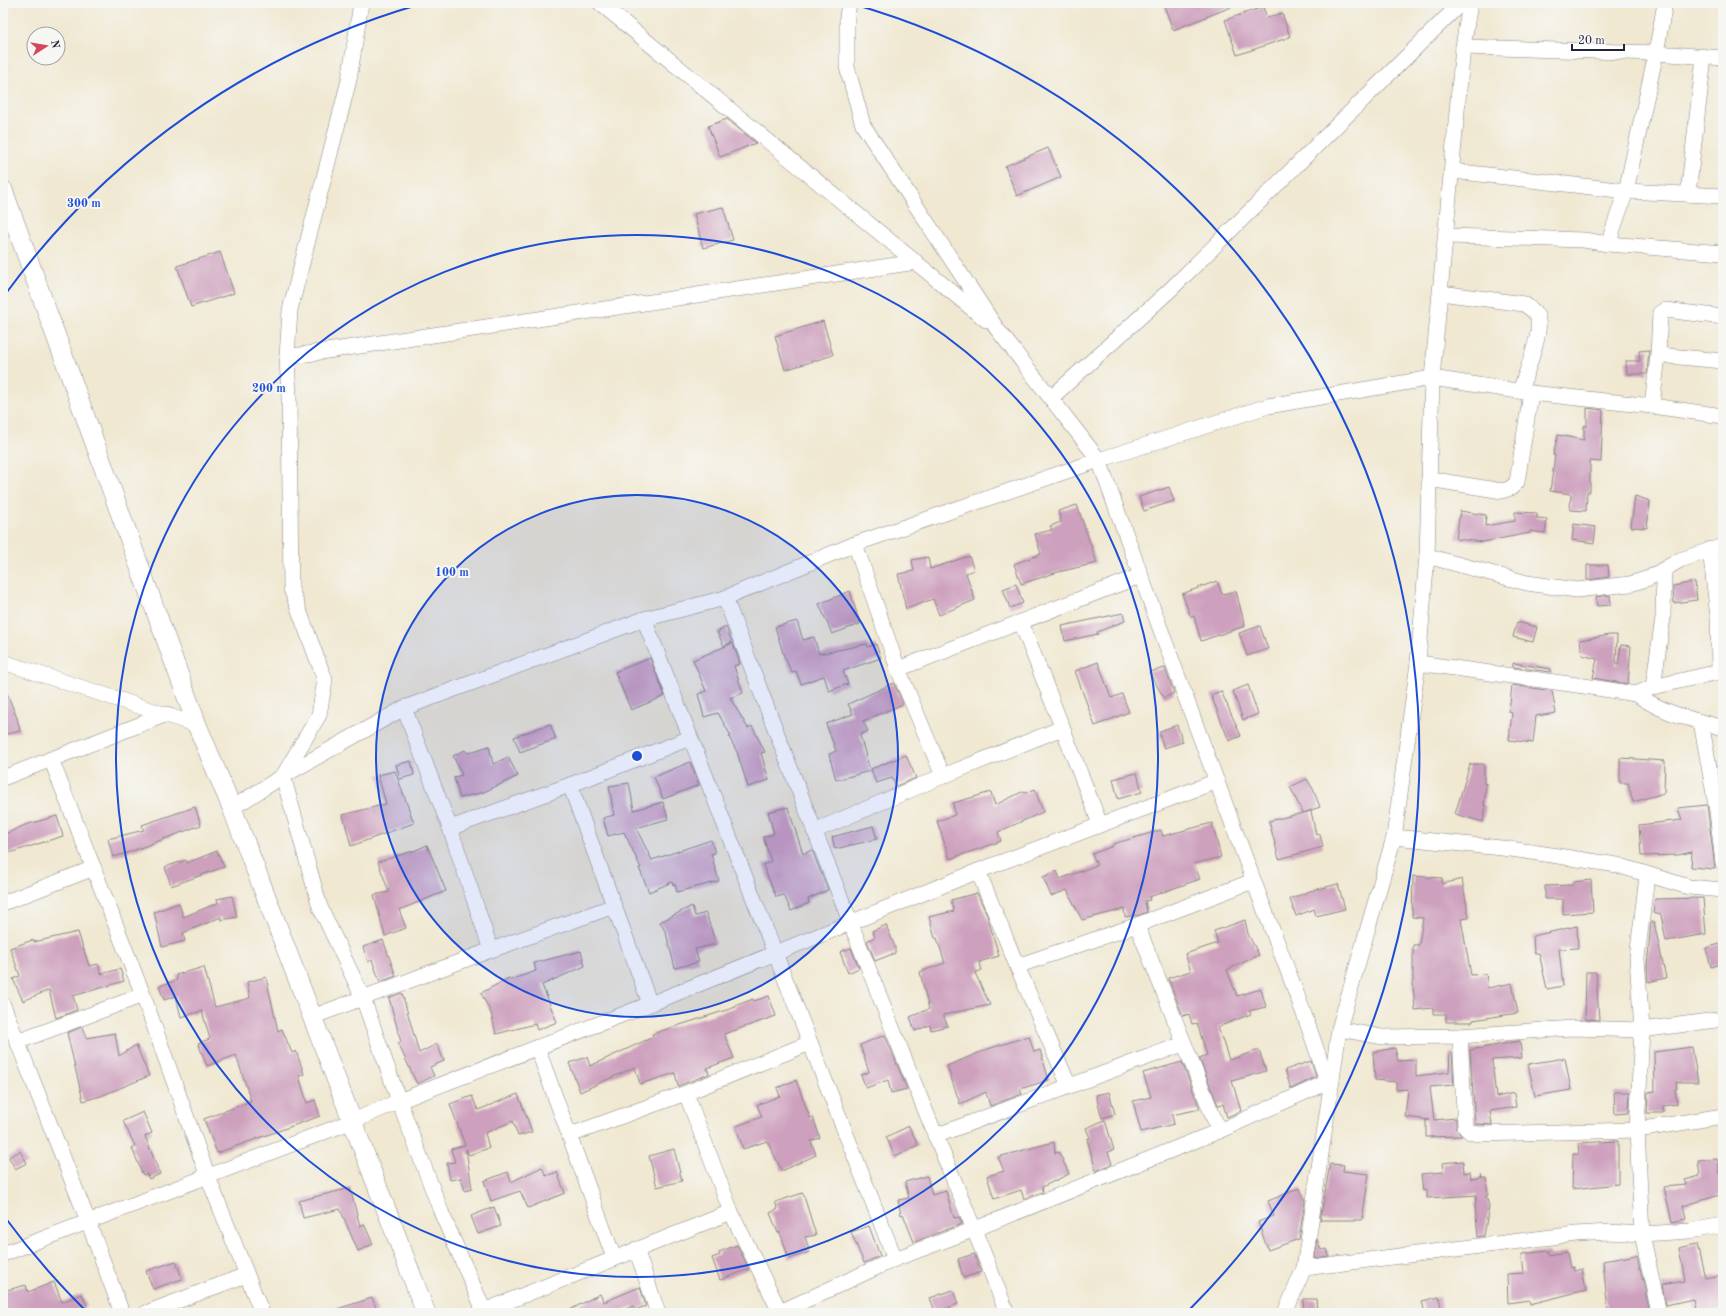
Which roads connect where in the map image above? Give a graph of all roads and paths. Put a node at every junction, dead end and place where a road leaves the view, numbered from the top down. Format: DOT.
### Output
graph roads {
  1 [pos="361,3"];
  2 [pos="600,3"];
  3 [pos="849,3"];
  4 [pos="1461,3"];
  5 [pos="1470,3"];
  6 [pos="1665,3"];
  7 [pos="1464,47"];
  8 [pos="1656,53"];
  9 [pos="1704,56"];
  10 [pos="1723,58"];
  11 [pos="1453,171"];
  12 [pos="3,190"];
  13 [pos="1626,191"];
  14 [pos="1688,194"];
  15 [pos="1723,196"];
  16 [pos="1446,236"];
  17 [pos="1608,244"];
  18 [pos="1723,253"];
  19 [pos="916,262"];
  20 [pos="1441,293"];
  21 [pos="1723,317"];
  22 [pos="997,329"];
  23 [pos="1658,355"];
  24 [pos="287,357"];
  25 [pos="1723,360"];
  26 [pos="1432,378"];
  27 [pos="1525,392"];
  28 [pos="1051,398"];
  29 [pos="1652,406"];
  30 [pos="1723,416"];
  31 [pos="1099,460"];
  32 [pos="1429,479"];
  33 [pos="855,544"];
  34 [pos="1717,547"];
  35 [pos="1427,556"];
  36 [pos="1664,570"];
  37 [pos="1140,576"];
  38 [pos="725,598"];
  39 [pos="644,619"];
  40 [pos="1021,622"];
  41 [pos="3,662"];
  42 [pos="1418,663"];
  43 [pos="898,669"];
  44 [pos="1721,671"];
  45 [pos="1653,687"];
  46 [pos="1636,694"];
  47 [pos="404,708"];
  48 [pos="167,714"];
  49 [pos="1701,722"];
  50 [pos="197,725"];
  51 [pos="1062,728"];
  52 [pos="1723,728"];
  53 [pos="690,738"];
  54 [pos="50,759"];
  55 [pos="283,776"];
  56 [pos="943,776"];
  57 [pos="3,778"];
  58 [pos="1217,781"];
  59 [pos="570,785"];
  60 [pos="232,808"];
  61 [pos="1100,824"];
  62 [pos="450,828"];
  63 [pos="814,831"];
  64 [pos="1394,837"];
  65 [pos="1723,863"];
  66 [pos="94,868"];
  67 [pos="978,871"];
  68 [pos="1647,876"];
  69 [pos="1253,881"];
  70 [pos="1723,890"];
  71 [pos="3,903"];
  72 [pos="614,906"];
  73 [pos="850,923"];
  74 [pos="1137,925"];
  75 [pos="491,950"];
  76 [pos="774,954"];
  77 [pos="1017,966"];
  78 [pos="143,995"];
  79 [pos="363,998"];
  80 [pos="650,1004"];
  81 [pos="3,1005"];
  82 [pos="312,1017"];
  83 [pos="1723,1019"];
  84 [pos="1339,1029"];
  85 [pos="1642,1030"];
  86 [pos="1460,1036"];
  87 [pos="17,1042"];
  88 [pos="810,1043"];
  89 [pos="1183,1044"];
  90 [pos="537,1047"];
  91 [pos="1330,1081"];
  92 [pos="1069,1086"];
  93 [pos="686,1093"];
  94 [pos="399,1101"];
  95 [pos="1723,1116"];
  96 [pos="353,1121"];
  97 [pos="1637,1130"];
  98 [pos="1219,1131"];
  99 [pos="570,1135"];
  100 [pos="935,1136"];
  101 [pos="208,1177"];
  102 [pos="731,1212"];
  103 [pos="88,1221"];
  104 [pos="1723,1225"];
  105 [pos="975,1229"];
  106 [pos="1642,1234"];
  107 [pos="636,1249"];
  108 [pos="3,1254"];
  109 [pos="614,1258"];
  110 [pos="895,1259"];
  111 [pos="1304,1268"];
  112 [pos="246,1275"];
  113 [pos="483,1312"];
  114 [pos="122,1313"];
  115 [pos="146,1313"];
  116 [pos="262,1313"];
  117 [pos="426,1313"];
  118 [pos="658,1313"];
  119 [pos="779,1313"];
  120 [pos="1007,1313"];
  121 [pos="1285,1313"];
  122 [pos="1659,1313"];
  1 -- 24 [label="street"];
  2 -- 19 [label="street"];
  3 -- 22 [label="street"];
  4 -- 28 [label="street"];
  5 -- 7 [label="street"];
  6 -- 8 [label="street"];
  7 -- 8 [label="street"];
  7 -- 11 [label="street"];
  8 -- 9 [label="street"];
  8 -- 13 [label="street"];
  9 -- 10 [label="street"];
  9 -- 14 [label="street"];
  11 -- 13 [label="street"];
  11 -- 16 [label="street"];
  12 -- 50 [label="street"];
  13 -- 14 [label="street"];
  13 -- 17 [label="street"];
  14 -- 15 [label="street"];
  16 -- 17 [label="street"];
  16 -- 20 [label="street"];
  17 -- 18 [label="street"];
  19 -- 22 [label="street"];
  19 -- 24 [label="street"];
  20 -- 26 [label="street"];
  20 -- 27 [label="street"];
  21 -- 23 [label="street"];
  22 -- 28 [label="street"];
  23 -- 25 [label="street"];
  23 -- 29 [label="street"];
  24 -- 55 [label="street"];
  26 -- 27 [label="street"];
  26 -- 31 [label="street"];
  26 -- 32 [label="street"];
  27 -- 29 [label="street"];
  27 -- 32 [label="street"];
  28 -- 31 [label="street"];
  29 -- 30 [label="street"];
  31 -- 33 [label="street"];
  31 -- 37 [label="street"];
  32 -- 35 [label="street"];
  33 -- 38 [label="street"];
  33 -- 43 [label="street"];
  34 -- 36 [label="street"];
  34 -- 44 [label="street"];
  35 -- 36 [label="street"];
  35 -- 42 [label="street"];
  36 -- 45 [label="street"];
  37 -- 40 [label="street"];
  37 -- 58 [label="street"];
  38 -- 39 [label="street"];
  38 -- 63 [label="street"];
  39 -- 47 [label="street"];
  39 -- 53 [label="street"];
  40 -- 43 [label="street"];
  40 -- 51 [label="street"];
  41 -- 48 [label="street"];
  42 -- 46 [label="street"];
  42 -- 64 [label="street"];
  43 -- 56 [label="street"];
  44 -- 45 [label="street"];
  45 -- 46 [label="street"];
  46 -- 49 [label="street"];
  47 -- 55 [label="street"];
  47 -- 62 [label="street"];
  48 -- 50 [label="street"];
  48 -- 54 [label="street"];
  49 -- 52 [label="street"];
  49 -- 65 [label="street"];
  50 -- 60 [label="street"];
  51 -- 56 [label="street"];
  51 -- 61 [label="street"];
  53 -- 59 [label="street"];
  53 -- 76 [label="street"];
  54 -- 57 [label="street"];
  54 -- 66 [label="street"];
  55 -- 60 [label="street"];
  55 -- 79 [label="street"];
  56 -- 63 [label="street"];
  58 -- 61 [label="street"];
  58 -- 69 [label="street"];
  59 -- 62 [label="street"];
  59 -- 72 [label="street"];
  60 -- 82 [label="street"];
  61 -- 67 [label="street"];
  62 -- 75 [label="street"];
  63 -- 73 [label="street"];
  64 -- 68 [label="street"];
  64 -- 84 [label="street"];
  66 -- 71 [label="street"];
  66 -- 78 [label="street"];
  67 -- 73 [label="street"];
  67 -- 77 [label="street"];
  68 -- 70 [label="street"];
  68 -- 85 [label="street"];
  69 -- 74 [label="street"];
  69 -- 91 [label="street"];
  72 -- 75 [label="street"];
  72 -- 80 [label="street"];
  73 -- 76 [label="street"];
  73 -- 100 [label="street"];
  74 -- 77 [label="street"];
  74 -- 89 [label="street"];
  75 -- 79 [label="street"];
  76 -- 80 [label="street"];
  76 -- 88 [label="street"];
  77 -- 92 [label="street"];
  78 -- 87 [label="street"];
  78 -- 101 [label="street"];
  79 -- 82 [label="street"];
  79 -- 94 [label="street"];
  80 -- 90 [label="street"];
  81 -- 87 [label="street"];
  82 -- 96 [label="street"];
  83 -- 85 [label="street"];
  84 -- 86 [label="street"];
  84 -- 91 [label="street"];
  85 -- 86 [label="street"];
  85 -- 97 [label="street"];
  86 -- 97 [label="street"];
  87 -- 103 [label="street"];
  88 -- 93 [label="street"];
  88 -- 110 [label="street"];
  89 -- 92 [label="street"];
  89 -- 98 [label="street"];
  90 -- 94 [label="street"];
  90 -- 99 [label="street"];
  91 -- 98 [label="street"];
  91 -- 111 [label="street"];
  92 -- 100 [label="street"];
  93 -- 99 [label="street"];
  93 -- 102 [label="street"];
  94 -- 96 [label="street"];
  94 -- 113 [label="street"];
  95 -- 97 [label="street"];
  96 -- 101 [label="street"];
  96 -- 117 [label="street"];
  97 -- 106 [label="street"];
  98 -- 105 [label="street"];
  99 -- 109 [label="street"];
  100 -- 105 [label="street"];
  101 -- 103 [label="street"];
  101 -- 112 [label="street"];
  102 -- 107 [label="street"];
  102 -- 119 [label="street"];
  103 -- 108 [label="street"];
  103 -- 114 [label="street"];
  104 -- 106 [label="street"];
  105 -- 110 [label="street"];
  105 -- 120 [label="street"];
  106 -- 111 [label="street"];
  106 -- 122 [label="street"];
  107 -- 109 [label="street"];
  107 -- 118 [label="street"];
  109 -- 113 [label="street"];
  110 -- 119 [label="street"];
  111 -- 121 [label="street"];
  112 -- 115 [label="street"];
  112 -- 116 [label="street"];
}
